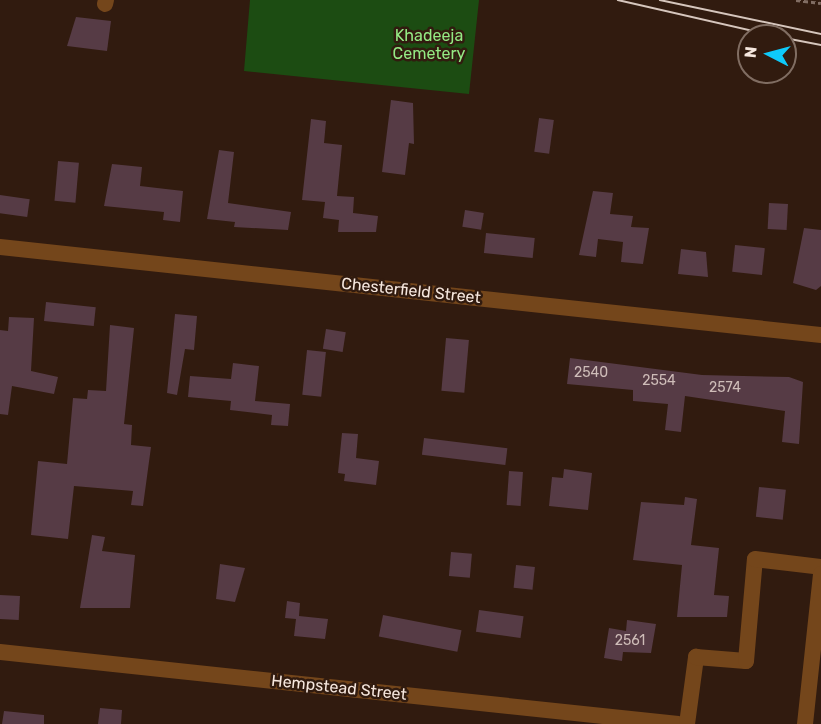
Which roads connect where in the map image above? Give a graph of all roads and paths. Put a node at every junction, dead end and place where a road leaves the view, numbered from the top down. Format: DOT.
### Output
graph roads {
  1 [pos="796,0"];
  2 [pos="821,3"];
  3 [pos="0,247"];
  4 [pos="821,335"];
  5 [pos="821,567"];
  6 [pos="821,574"];
  7 [pos="0,652"];
  8 [pos="678,724"];
  9 [pos="687,724"];
  10 [pos="805,724"];
  1 -- 2 [label="path"];
  3 -- 4 [label="street, Chesterfield Street"];
  5 -- 9 [label="street"];
  6 -- 10 [label="street"];
  7 -- 8 [label="street, Hempstead Street"];
}
